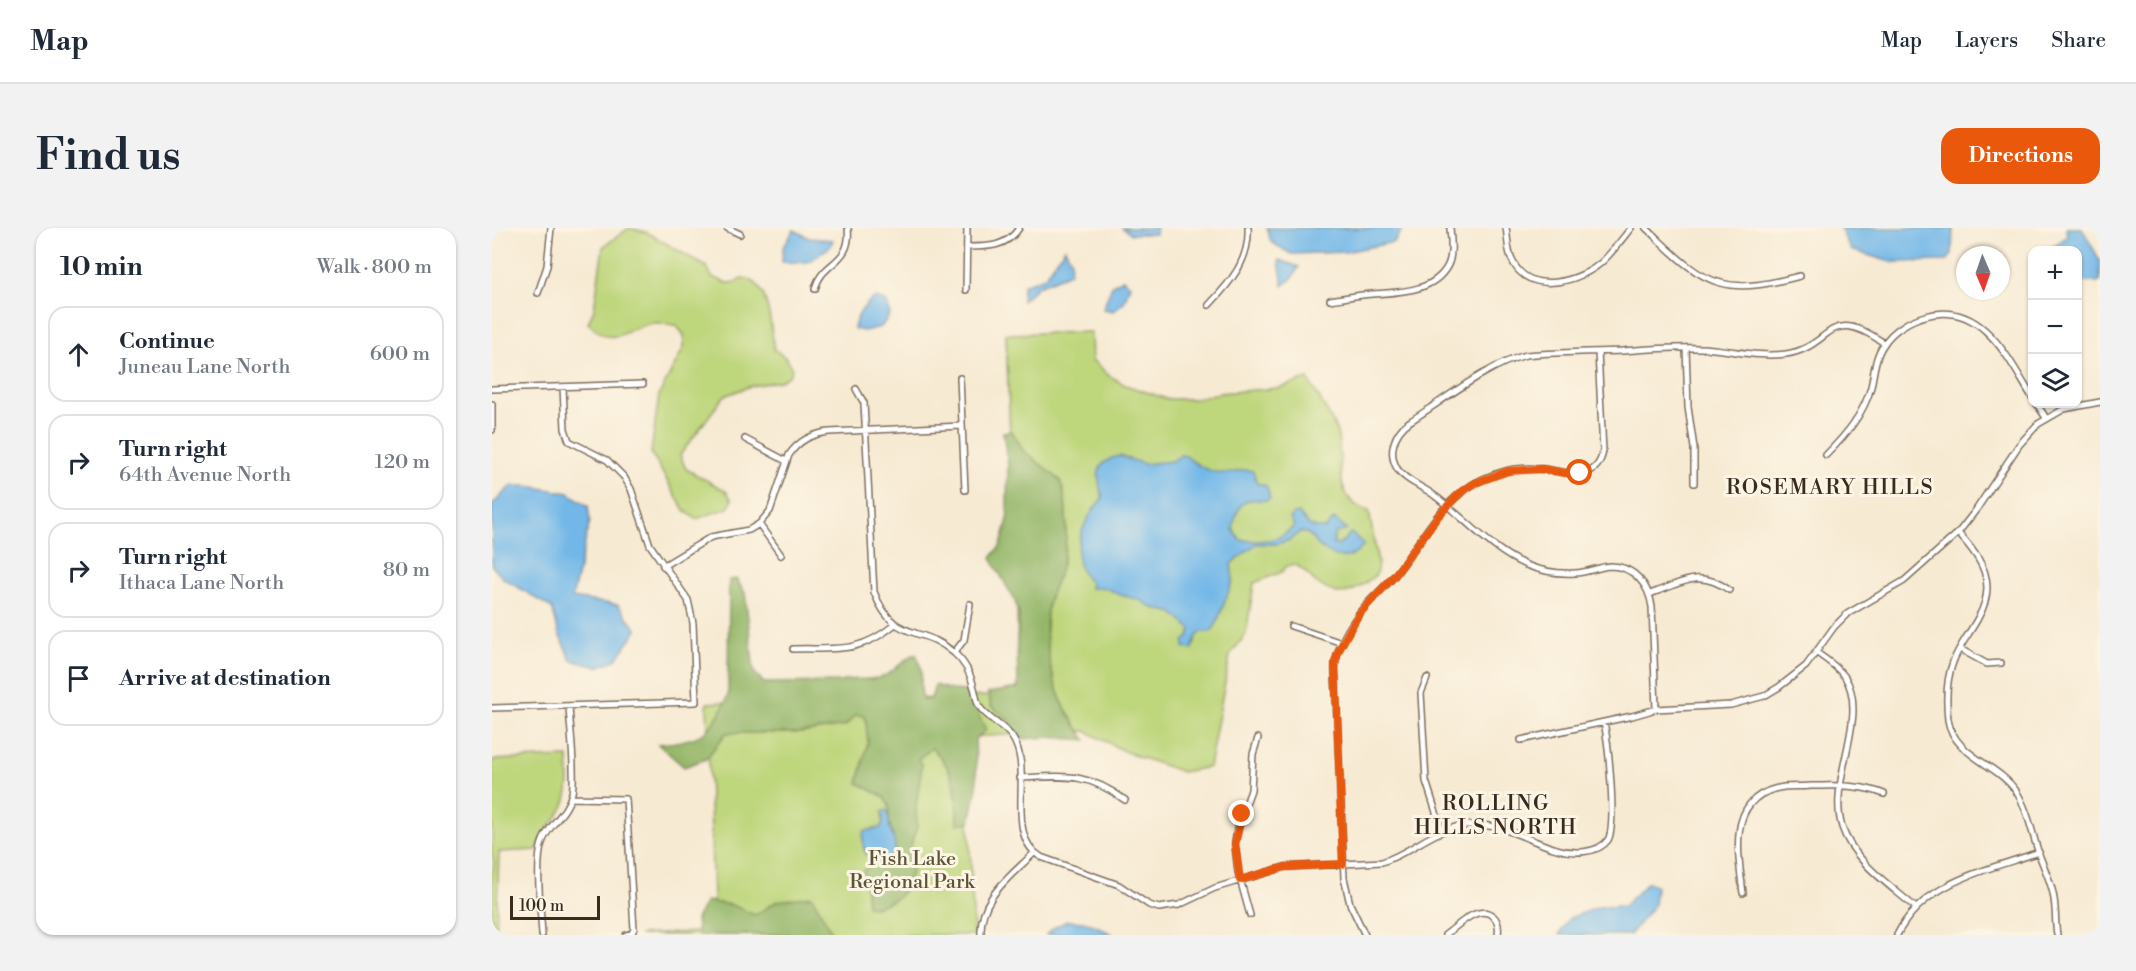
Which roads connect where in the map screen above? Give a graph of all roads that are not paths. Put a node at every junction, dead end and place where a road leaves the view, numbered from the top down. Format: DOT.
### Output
graph roads {
  1 [pos="551,228"];
  2 [pos="727,228"];
  3 [pos="848,228"];
  4 [pos="967,228"];
  5 [pos="1019,228"];
  6 [pos="1248,228"];
  7 [pos="1450,228"];
  8 [pos="1506,228"];
  9 [pos="1630,228"];
  10 [pos="1646,228"];
  11 [pos="740,234"];
  12 [pos="968,247"];
  13 [pos="1800,276"];
  14 [pos="815,289"];
  15 [pos="966,290"];
  16 [pos="538,292"];
  17 [pos="1330,300"];
  18 [pos="1209,305"];
  19 [pos="1884,343"];
  20 [pos="1686,348"];
  21 [pos="1598,352"];
  22 [pos="960,378"];
  23 [pos="643,384"];
  24 [pos="563,387"];
  25 [pos="492,389"];
  26 [pos="856,389"];
  27 [pos="2028,391"];
  28 [pos="2100,402"];
  29 [pos="492,404"];
  30 [pos="2040,408"];
  31 [pos="2046,418"];
  32 [pos="962,426"];
  33 [pos="492,430"];
  34 [pos="866,430"];
  35 [pos="745,439"];
  36 [pos="1826,455"];
  37 [pos="786,461"];
  38 [pos="1694,483"];
  39 [pos="965,490"];
  40 [pos="1447,506"];
  41 [pos="759,524"];
  42 [pos="1958,533"];
  43 [pos="781,555"];
  44 [pos="663,566"];
  45 [pos="1729,590"];
  46 [pos="1650,594"];
  47 [pos="970,603"];
  48 [pos="894,625"];
  49 [pos="1291,626"];
  50 [pos="1342,643"];
  51 [pos="793,649"];
  52 [pos="1960,649"];
  53 [pos="954,653"];
  54 [pos="1817,653"];
  55 [pos="2001,663"];
  56 [pos="1427,678"];
  57 [pos="569,706"];
  58 [pos="492,708"];
  59 [pos="1656,709"];
  60 [pos="1604,722"];
  61 [pos="1258,738"];
  62 [pos="1521,740"];
  63 [pos="1020,778"];
  64 [pos="1839,785"];
  65 [pos="1884,794"];
  66 [pos="571,798"];
  67 [pos="1125,800"];
  68 [pos="1442,831"];
  69 [pos="2039,852"];
  70 [pos="1034,853"];
  71 [pos="1343,864"];
  72 [pos="1240,880"];
  73 [pos="1743,893"];
  74 [pos="1916,908"];
  75 [pos="1250,915"];
  76 [pos="1455,928"];
  77 [pos="629,934"];
  78 [pos="542,935"];
  79 [pos="981,935"];
  80 [pos="1365,935"];
  81 [pos="1445,935"];
  82 [pos="1459,935"];
  83 [pos="1498,935"];
  84 [pos="1897,935"];
  85 [pos="2057,935"];
  1 -- 16 [label="street"];
  2 -- 11 [label="street"];
  3 -- 14 [label="street"];
  4 -- 12 [label="street"];
  5 -- 12 [label="street"];
  6 -- 18 [label="street"];
  7 -- 17 [label="street"];
  8 -- 9 [label="street"];
  10 -- 13 [label="street"];
  12 -- 15 [label="street"];
  19 -- 20 [label="street"];
  19 -- 27 [label="street"];
  19 -- 36 [label="street"];
  20 -- 21 [label="street"];
  20 -- 38 [label="street"];
  21 -- 40 [label="street"];
  21 -- 40 [label="street"];
  22 -- 32 [label="street"];
  23 -- 24 [label="street"];
  24 -- 25 [label="street"];
  24 -- 44 [label="street"];
  26 -- 34 [label="street"];
  28 -- 31 [label="street"];
  29 -- 33 [label="street"];
  30 -- 31 [label="street"];
  31 -- 42 [label="street"];
  32 -- 34 [label="street"];
  32 -- 39 [label="street"];
  34 -- 37 [label="street"];
  34 -- 48 [label="street"];
  35 -- 37 [label="street"];
  37 -- 41 [label="street"];
  40 -- 46 [label="street"];
  40 -- 50 [label="street"];
  41 -- 43 [label="street"];
  41 -- 44 [label="street"];
  42 -- 52 [label="street"];
  42 -- 54 [label="street"];
  44 -- 57 [label="street"];
  45 -- 46 [label="street"];
  46 -- 59 [label="street"];
  47 -- 53 [label="street"];
  48 -- 51 [label="street"];
  48 -- 53 [label="street"];
  49 -- 50 [label="street"];
  50 -- 71 [label="street"];
  52 -- 55 [label="street"];
  52 -- 69 [label="street"];
  53 -- 63 [label="street"];
  54 -- 59 [label="street"];
  54 -- 64 [label="street"];
  56 -- 68 [label="street"];
  57 -- 58 [label="street"];
  57 -- 66 [label="street"];
  59 -- 60 [label="street"];
  60 -- 62 [label="street"];
  60 -- 68 [label="street"];
  61 -- 72 [label="street"];
  63 -- 67 [label="street"];
  63 -- 70 [label="street"];
  64 -- 65 [label="street"];
  64 -- 73 [label="street"];
  64 -- 74 [label="street"];
  66 -- 77 [label="street"];
  66 -- 78 [label="street"];
  68 -- 71 [label="street"];
  69 -- 74 [label="street"];
  69 -- 85 [label="street"];
  70 -- 72 [label="street"];
  70 -- 79 [label="street"];
  71 -- 72 [label="street"];
  71 -- 80 [label="street"];
  72 -- 75 [label="street"];
  74 -- 84 [label="street"];
  76 -- 81 [label="street"];
  76 -- 82 [label="street"];
  76 -- 83 [label="street"];
}
